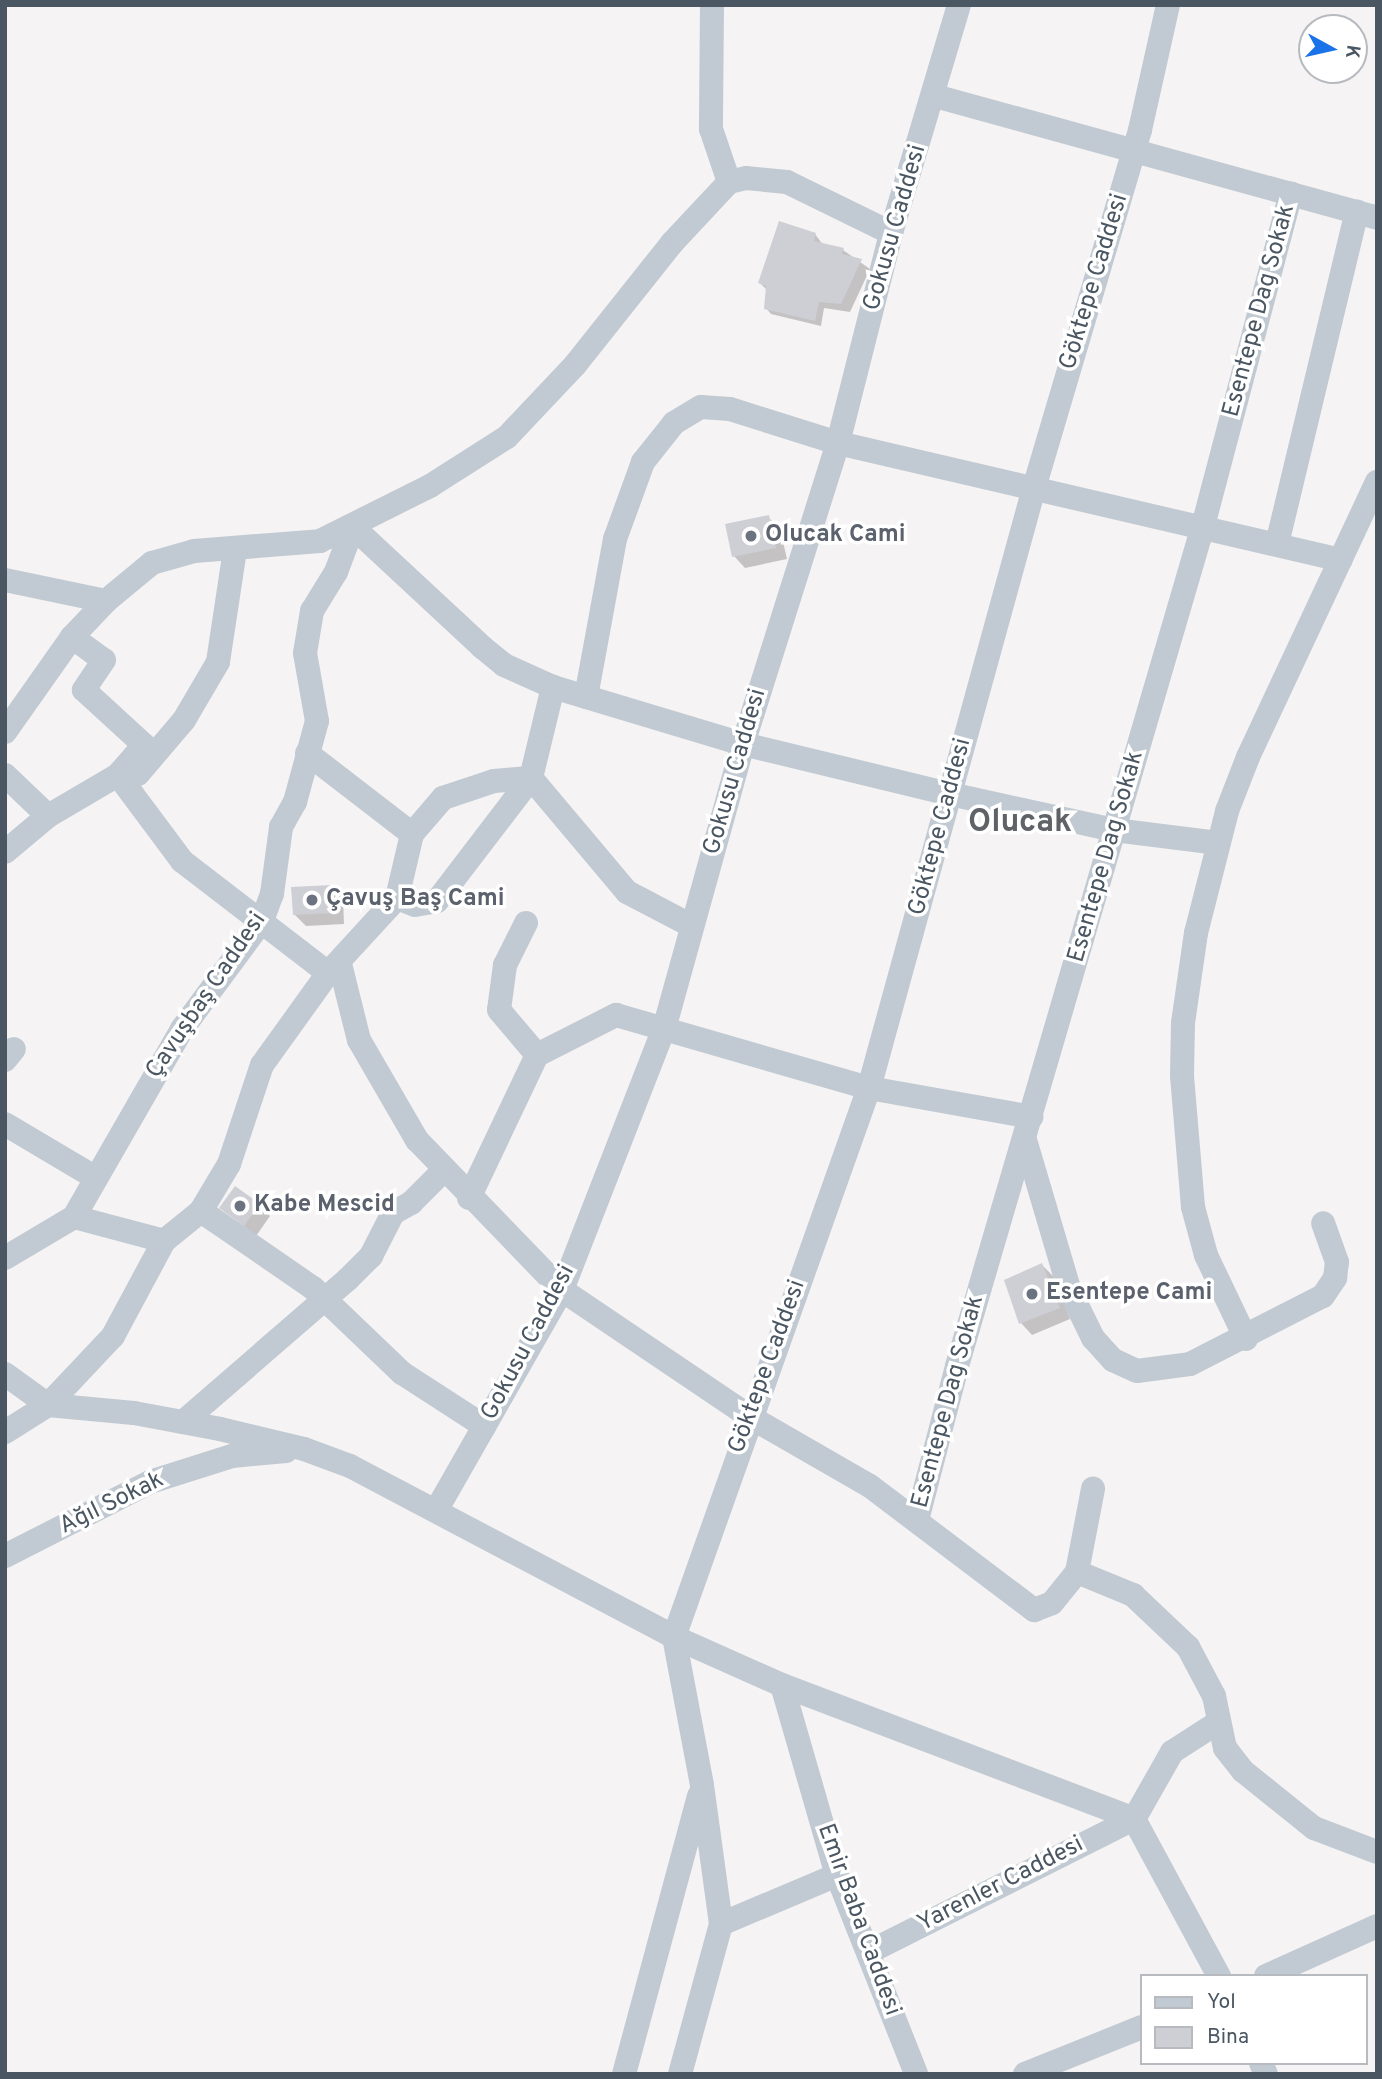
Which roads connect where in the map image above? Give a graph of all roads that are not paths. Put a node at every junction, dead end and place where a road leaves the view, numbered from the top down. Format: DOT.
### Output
graph roads {
  1 [pos="712,5"];
  2 [pos="959,5"];
  3 [pos="1168,5"];
  4 [pos="935,96"];
  5 [pos="1135,148"];
  6 [pos="729,182"];
  7 [pos="1291,193"];
  8 [pos="1367,215"];
  9 [pos="891,233"];
  10 [pos="838,443"];
  11 [pos="1377,482"];
  12 [pos="1034,488"];
  13 [pos="1369,513"];
  14 [pos="1203,526"];
  15 [pos="354,527"];
  16 [pos="1277,544"];
  17 [pos="234,550"];
  18 [pos="1341,560"];
  19 [pos="5,580"];
  20 [pos="106,601"];
  21 [pos="72,637"];
  22 [pos="553,687"];
  23 [pos="586,697"];
  24 [pos="5,732"];
  25 [pos="743,744"];
  26 [pos="307,753"];
  27 [pos="5,775"];
  28 [pos="531,778"];
  29 [pos="123,781"];
  30 [pos="950,794"];
  31 [pos="48,816"];
  32 [pos="1115,830"];
  33 [pos="412,834"];
  34 [pos="1218,843"];
  35 [pos="5,852"];
  36 [pos="397,898"];
  37 [pos="262,921"];
  38 [pos="526,923"];
  39 [pos="692,926"];
  40 [pos="334,969"];
  41 [pos="664,1029"];
  42 [pos="537,1055"];
  43 [pos="869,1088"];
  44 [pos="5,1125"];
  45 [pos="1028,1128"];
  46 [pos="444,1170"];
  47 [pos="96,1178"];
  48 [pos="469,1198"];
  49 [pos="201,1211"];
  50 [pos="74,1217"];
  51 [pos="1323,1223"];
  52 [pos="164,1241"];
  53 [pos="5,1258"];
  54 [pos="562,1290"];
  55 [pos="325,1299"];
  56 [pos="1246,1339"];
  57 [pos="5,1374"];
  58 [pos="48,1405"];
  59 [pos="750,1417"];
  60 [pos="183,1422"];
  61 [pos="484,1426"];
  62 [pos="5,1432"];
  63 [pos="304,1449"];
  64 [pos="1094,1489"];
  65 [pos="437,1509"];
  66 [pos="918,1520"];
  67 [pos="5,1556"];
  68 [pos="1077,1572"];
  69 [pos="674,1637"];
  70 [pos="782,1685"];
  71 [pos="1217,1723"];
  72 [pos="702,1786"];
  73 [pos="1134,1819"];
  74 [pos="1377,1852"];
  75 [pos="837,1875"];
  76 [pos="721,1924"];
  77 [pos="1377,1926"];
  78 [pos="869,1952"];
  79 [pos="1218,1974"];
  80 [pos="1270,1974"];
  81 [pos="1140,2028"];
  82 [pos="624,2074"];
  83 [pos="680,2074"];
  84 [pos="916,2074"];
  85 [pos="1025,2074"];
  1 -- 6 [label="street"];
  2 -- 4 [label="street, Gokusu Caddesi"];
  3 -- 5 [label="street, Göktepe Caddesi"];
  4 -- 5 [label="street"];
  4 -- 9 [label="street, Gokusu Caddesi"];
  5 -- 7 [label="street"];
  5 -- 12 [label="street, Göktepe Caddesi"];
  6 -- 9 [label="street"];
  6 -- 15 [label="street"];
  7 -- 8 [label="street"];
  7 -- 14 [label="street, Esentepe Dag Sokak"];
  8 -- 16 [label="street"];
  9 -- 10 [label="street, Gokusu Caddesi"];
  10 -- 12 [label="street"];
  10 -- 23 [label="street"];
  10 -- 25 [label="street, Gokusu Caddesi"];
  11 -- 13 [label="street"];
  12 -- 14 [label="street"];
  12 -- 30 [label="street, Göktepe Caddesi"];
  13 -- 18 [label="street"];
  14 -- 16 [label="street"];
  14 -- 32 [label="street, Esentepe Dag Sokak"];
  15 -- 17 [label="street"];
  15 -- 22 [label="street"];
  15 -- 26 [label="street, Çavuşbaş Caddesi"];
  16 -- 18 [label="street"];
  17 -- 20 [label="street"];
  17 -- 29 [label="street"];
  18 -- 34 [label="street"];
  19 -- 20 [label="street"];
  20 -- 21 [label="street"];
  21 -- 24 [label="street"];
  21 -- 29 [label="street"];
  22 -- 23 [label="street"];
  22 -- 28 [label="street"];
  23 -- 25 [label="street"];
  25 -- 30 [label="street"];
  25 -- 39 [label="street, Gokusu Caddesi"];
  26 -- 33 [label="street"];
  26 -- 37 [label="street, Çavuşbaş Caddesi"];
  27 -- 31 [label="street"];
  28 -- 33 [label="street"];
  28 -- 36 [label="street"];
  28 -- 39 [label="street"];
  29 -- 31 [label="street"];
  29 -- 37 [label="street"];
  30 -- 32 [label="street"];
  30 -- 43 [label="street, Göktepe Caddesi"];
  31 -- 35 [label="street"];
  32 -- 34 [label="street"];
  32 -- 45 [label="street, Esentepe Dag Sokak"];
  33 -- 36 [label="street"];
  34 -- 56 [label="street"];
  36 -- 40 [label="street"];
  37 -- 40 [label="street"];
  37 -- 47 [label="street, Çavuşbaş Caddesi"];
  38 -- 42 [label="street"];
  39 -- 41 [label="street, Gokusu Caddesi"];
  40 -- 46 [label="street"];
  40 -- 49 [label="street"];
  41 -- 42 [label="street"];
  41 -- 43 [label="street"];
  41 -- 54 [label="street, Gokusu Caddesi"];
  42 -- 48 [label="street"];
  43 -- 45 [label="street"];
  43 -- 59 [label="street, Göktepe Caddesi"];
  44 -- 47 [label="street"];
  45 -- 56 [label="street"];
  45 -- 66 [label="street, Esentepe Dag Sokak"];
  46 -- 48 [label="street"];
  46 -- 55 [label="street"];
  47 -- 50 [label="street, Çavuşbaş Caddesi"];
  48 -- 54 [label="street"];
  49 -- 52 [label="street"];
  49 -- 55 [label="street"];
  50 -- 52 [label="street"];
  50 -- 53 [label="street, Çavuşbaş Caddesi"];
  51 -- 56 [label="street"];
  52 -- 58 [label="street"];
  54 -- 59 [label="street"];
  54 -- 61 [label="street, Gokusu Caddesi"];
  55 -- 60 [label="street"];
  55 -- 61 [label="street"];
  57 -- 58 [label="street"];
  58 -- 60 [label="street"];
  58 -- 62 [label="street"];
  59 -- 66 [label="street"];
  59 -- 69 [label="street, Göktepe Caddesi"];
  60 -- 63 [label="street"];
  61 -- 65 [label="street, Gokusu Caddesi"];
  63 -- 65 [label="street"];
  63 -- 67 [label="street, Ağıl Sokak"];
  64 -- 68 [label="street"];
  65 -- 69 [label="street"];
  66 -- 68 [label="street"];
  68 -- 71 [label="street"];
  69 -- 70 [label="street"];
  69 -- 72 [label="street"];
  70 -- 73 [label="street"];
  70 -- 75 [label="street, Emir Baba Caddesi"];
  71 -- 73 [label="street"];
  71 -- 74 [label="street"];
  72 -- 76 [label="street"];
  72 -- 82 [label="street"];
  73 -- 78 [label="street, Yarenler Caddesi"];
  73 -- 79 [label="street"];
  75 -- 76 [label="street"];
  75 -- 78 [label="street, Emir Baba Caddesi"];
  76 -- 83 [label="street"];
  77 -- 80 [label="street"];
  78 -- 84 [label="street, Emir Baba Caddesi"];
  81 -- 85 [label="street"];
}
